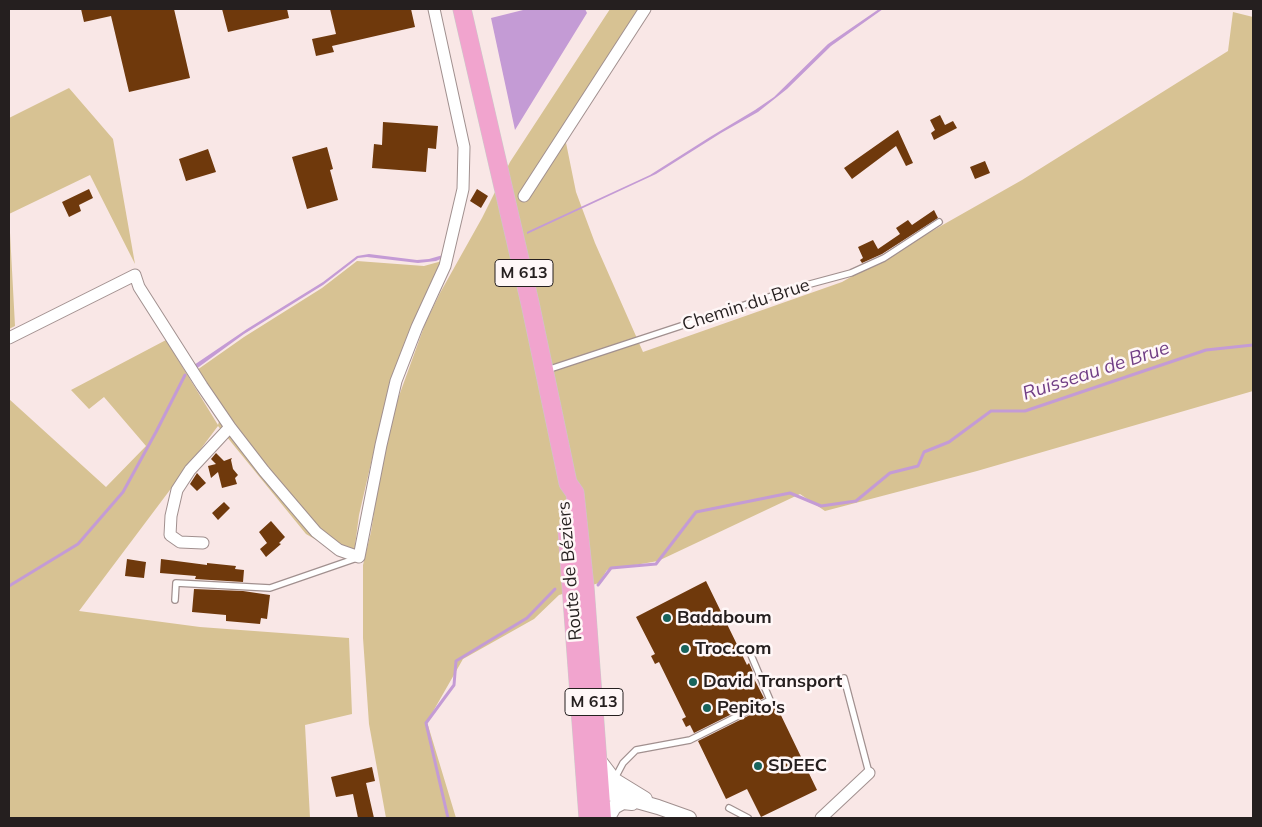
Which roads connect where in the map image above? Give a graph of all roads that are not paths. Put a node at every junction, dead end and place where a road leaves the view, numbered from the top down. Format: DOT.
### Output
graph roads {
  1 [pos="434,9"];
  2 [pos="462,9"];
  3 [pos="467,9"];
  4 [pos="645,9"];
  5 [pos="475,64"];
  6 [pos="524,196"];
  7 [pos="939,222"];
  8 [pos="9,338"];
  9 [pos="545,370"];
  10 [pos="230,427"];
  11 [pos="568,482"];
  12 [pos="204,543"];
  13 [pos="359,557"];
  14 [pos="175,600"];
  15 [pos="752,655"];
  16 [pos="844,678"];
  17 [pos="869,773"];
  18 [pos="605,799"];
  19 [pos="658,807"];
  20 [pos="730,808"];
  21 [pos="588,818"];
  22 [pos="689,818"];
  23 [pos="748,818"];
  24 [pos="821,818"];
  1 -- 13 [label="street"];
  2 -- 5 [label="main road, M 613"];
  3 -- 5 [label="main road, M 613"];
  4 -- 6 [label="street"];
  5 -- 9 [label="main road, M 613"];
  7 -- 9 [label="lane, Chemin du Brue"];
  8 -- 10 [label="street"];
  9 -- 11 [label="main road, M 613"];
  10 -- 12 [label="street"];
  10 -- 13 [label="street"];
  11 -- 18 [label="main road, Route de Béziers / M 613"];
  11 -- 18 [label="main road, Route de Béziers / M 613"];
  13 -- 14 [label="lane"];
  15 -- 18 [label="lane"];
  16 -- 17 [label="lane"];
  17 -- 24 [label="street"];
  18 -- 19 [label="street"];
  18 -- 19 [label="street"];
  18 -- 21 [label="main road, Route de Béziers / M 613"];
  19 -- 22 [label="street"];
  20 -- 23 [label="lane"];
}
